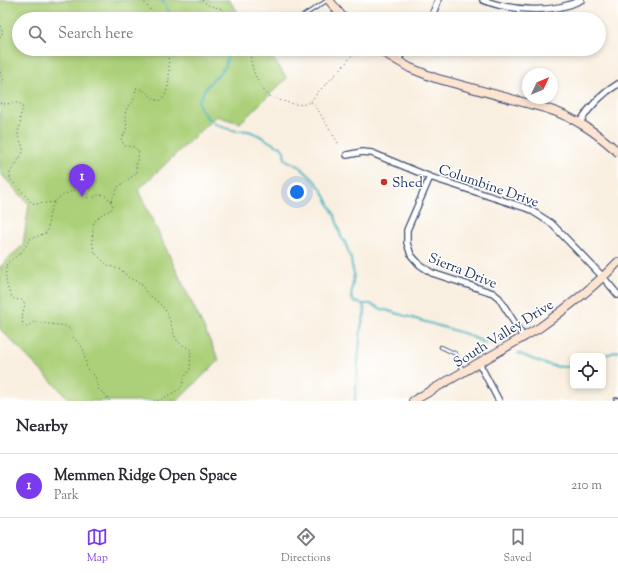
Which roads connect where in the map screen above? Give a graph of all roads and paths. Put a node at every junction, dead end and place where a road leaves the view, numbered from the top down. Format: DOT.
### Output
graph roads {
  1 [pos="142,0"];
  2 [pos="202,0"];
  3 [pos="328,0"];
  4 [pos="438,0"];
  5 [pos="483,0"];
  6 [pos="581,0"];
  7 [pos="152,12"];
  8 [pos="226,12"];
  9 [pos="309,12"];
  10 [pos="338,12"];
  11 [pos="434,12"];
  12 [pos="0,26"];
  13 [pos="0,38"];
  14 [pos="167,56"];
  15 [pos="251,56"];
  16 [pos="351,56"];
  17 [pos="389,56"];
  18 [pos="400,56"];
  19 [pos="397,61"];
  20 [pos="0,72"];
  21 [pos="618,84"];
  22 [pos="0,85"];
  23 [pos="310,102"];
  24 [pos="0,103"];
  25 [pos="580,122"];
  26 [pos="338,143"];
  27 [pos="618,152"];
  28 [pos="347,155"];
  29 [pos="430,177"];
  30 [pos="114,194"];
  31 [pos="108,197"];
  32 [pos="111,201"];
  33 [pos="49,202"];
  34 [pos="55,202"];
  35 [pos="53,207"];
  36 [pos="618,262"];
  37 [pos="603,277"];
  38 [pos="618,295"];
  39 [pos="524,338"];
  40 [pos="441,347"];
  41 [pos="479,363"];
  42 [pos="464,372"];
  43 [pos="110,401"];
  44 [pos="154,401"];
  45 [pos="413,401"];
  46 [pos="499,401"];
  1 -- 7 [label="path"];
  2 -- 8 [label="path"];
  3 -- 9 [label="lane"];
  3 -- 10 [label="street"];
  4 -- 11 [label="street"];
  5 -- 6 [label="street"];
  12 -- 13 [label="path"];
  14 -- 30 [label="path"];
  15 -- 23 [label="path"];
  16 -- 23 [label="path"];
  17 -- 19 [label="street"];
  18 -- 19 [label="street"];
  19 -- 25 [label="street"];
  20 -- 22 [label="path"];
  21 -- 25 [label="street"];
  23 -- 26 [label="path"];
  24 -- 33 [label="path"];
  25 -- 27 [label="street"];
  28 -- 29 [label="street, Columbine Drive"];
  29 -- 37 [label="street, Columbine Drive"];
  29 -- 39 [label="street, Sierra Drive"];
  30 -- 31 [label="path"];
  30 -- 32 [label="path"];
  31 -- 32 [label="path"];
  31 -- 34 [label="path"];
  32 -- 44 [label="path"];
  33 -- 34 [label="path"];
  33 -- 35 [label="path"];
  34 -- 35 [label="path"];
  35 -- 43 [label="path"];
  36 -- 37 [label="street, South Valley Drive"];
  37 -- 38 [label="street, Columbine Drive"];
  37 -- 39 [label="street, South Valley Drive"];
  39 -- 41 [label="street, South Valley Drive"];
  40 -- 42 [label="lane"];
  41 -- 42 [label="street, South Valley Drive"];
  41 -- 46 [label="street"];
  42 -- 45 [label="street, South Valley Drive"];
}
